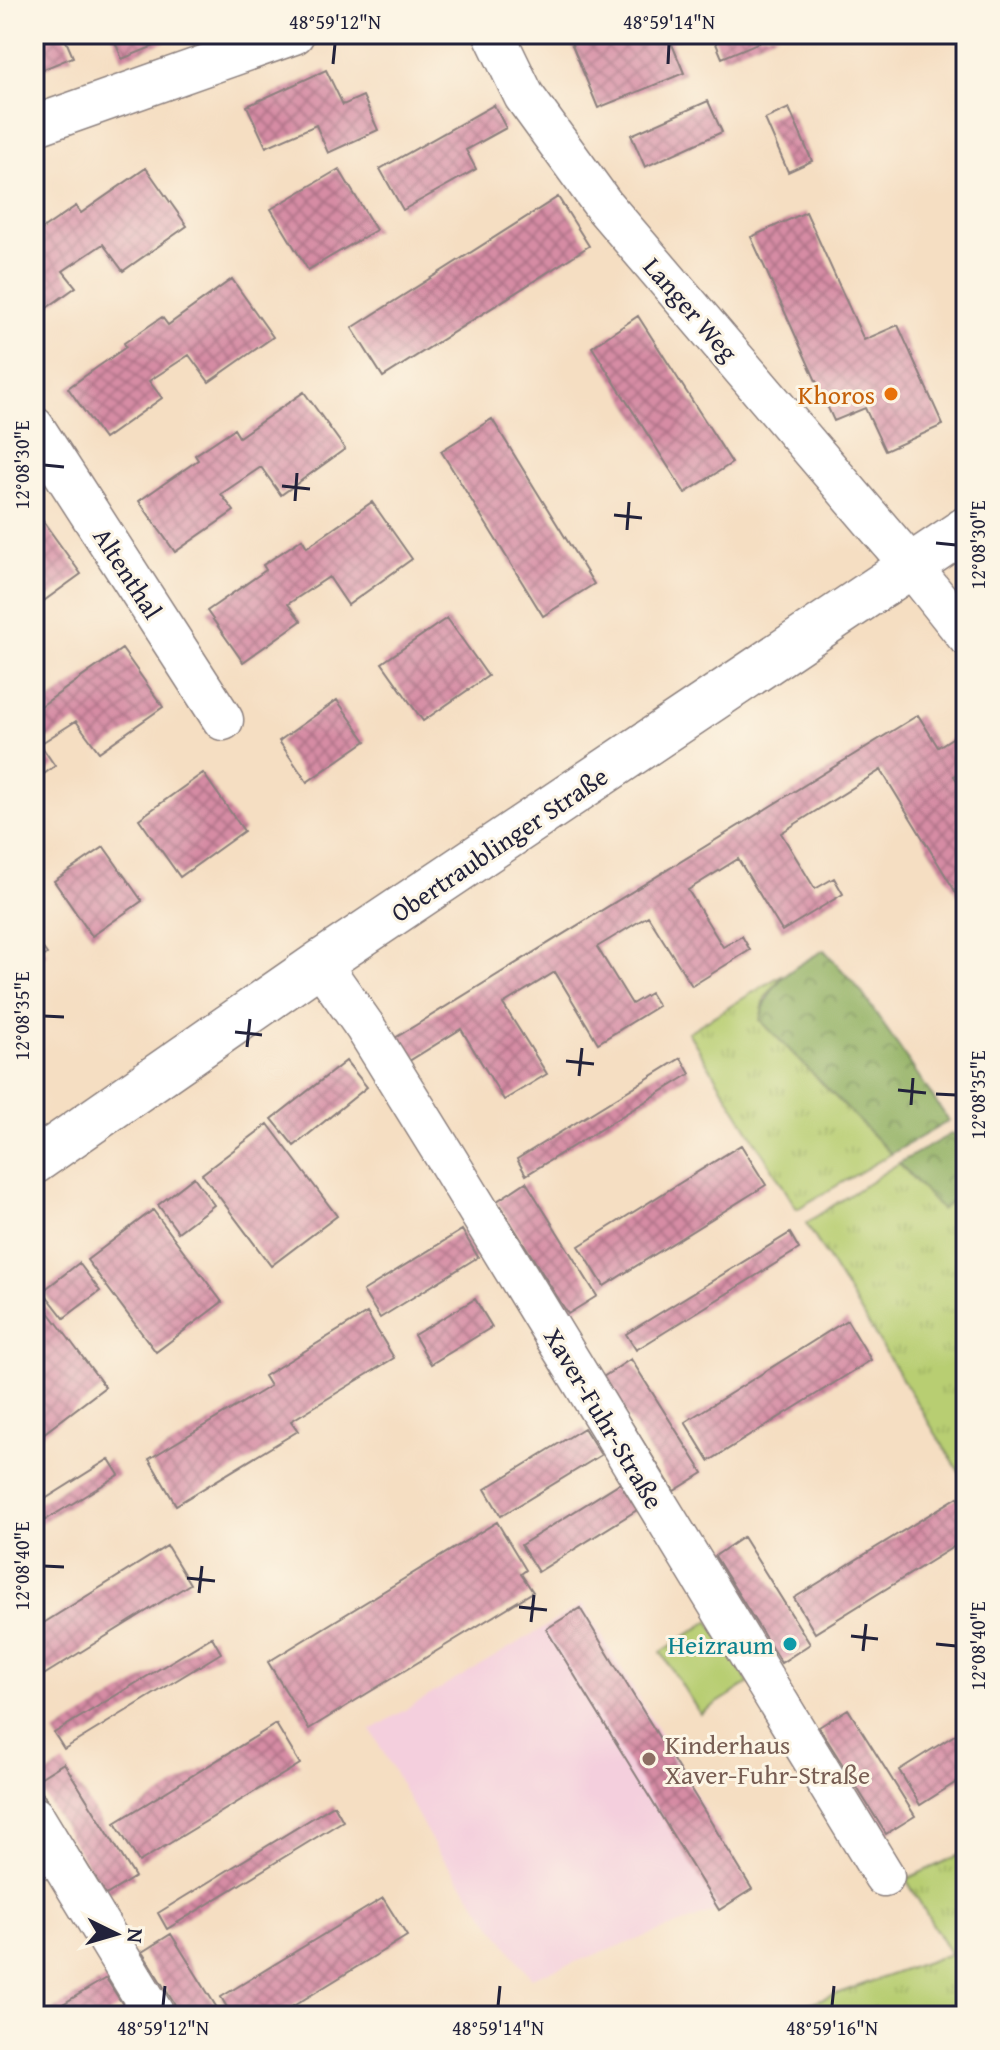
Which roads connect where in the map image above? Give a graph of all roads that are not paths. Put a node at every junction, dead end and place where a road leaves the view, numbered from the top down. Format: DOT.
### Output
graph roads {
  1 [pos="294,34"];
  2 [pos="494,34"];
  3 [pos="34,126"];
  4 [pos="34,427"];
  5 [pos="966,529"];
  6 [pos="912,567"];
  7 [pos="966,635"];
  8 [pos="223,720"];
  9 [pos="320,963"];
  10 [pos="34,1162"];
  11 [pos="34,1817"];
  12 [pos="884,1876"];
  13 [pos="155,2016"];
  1 -- 3 [label="street"];
  2 -- 6 [label="street, Langer Weg"];
  4 -- 8 [label="street, Altenthal"];
  5 -- 6 [label="street, Obertraublinger Straße"];
  6 -- 7 [label="street, Langer Weg"];
  6 -- 9 [label="street, Obertraublinger Straße"];
  9 -- 10 [label="street, Obertraublinger Straße"];
  9 -- 12 [label="street, Xaver-Fuhr-Straße"];
  11 -- 13 [label="street"];
}
